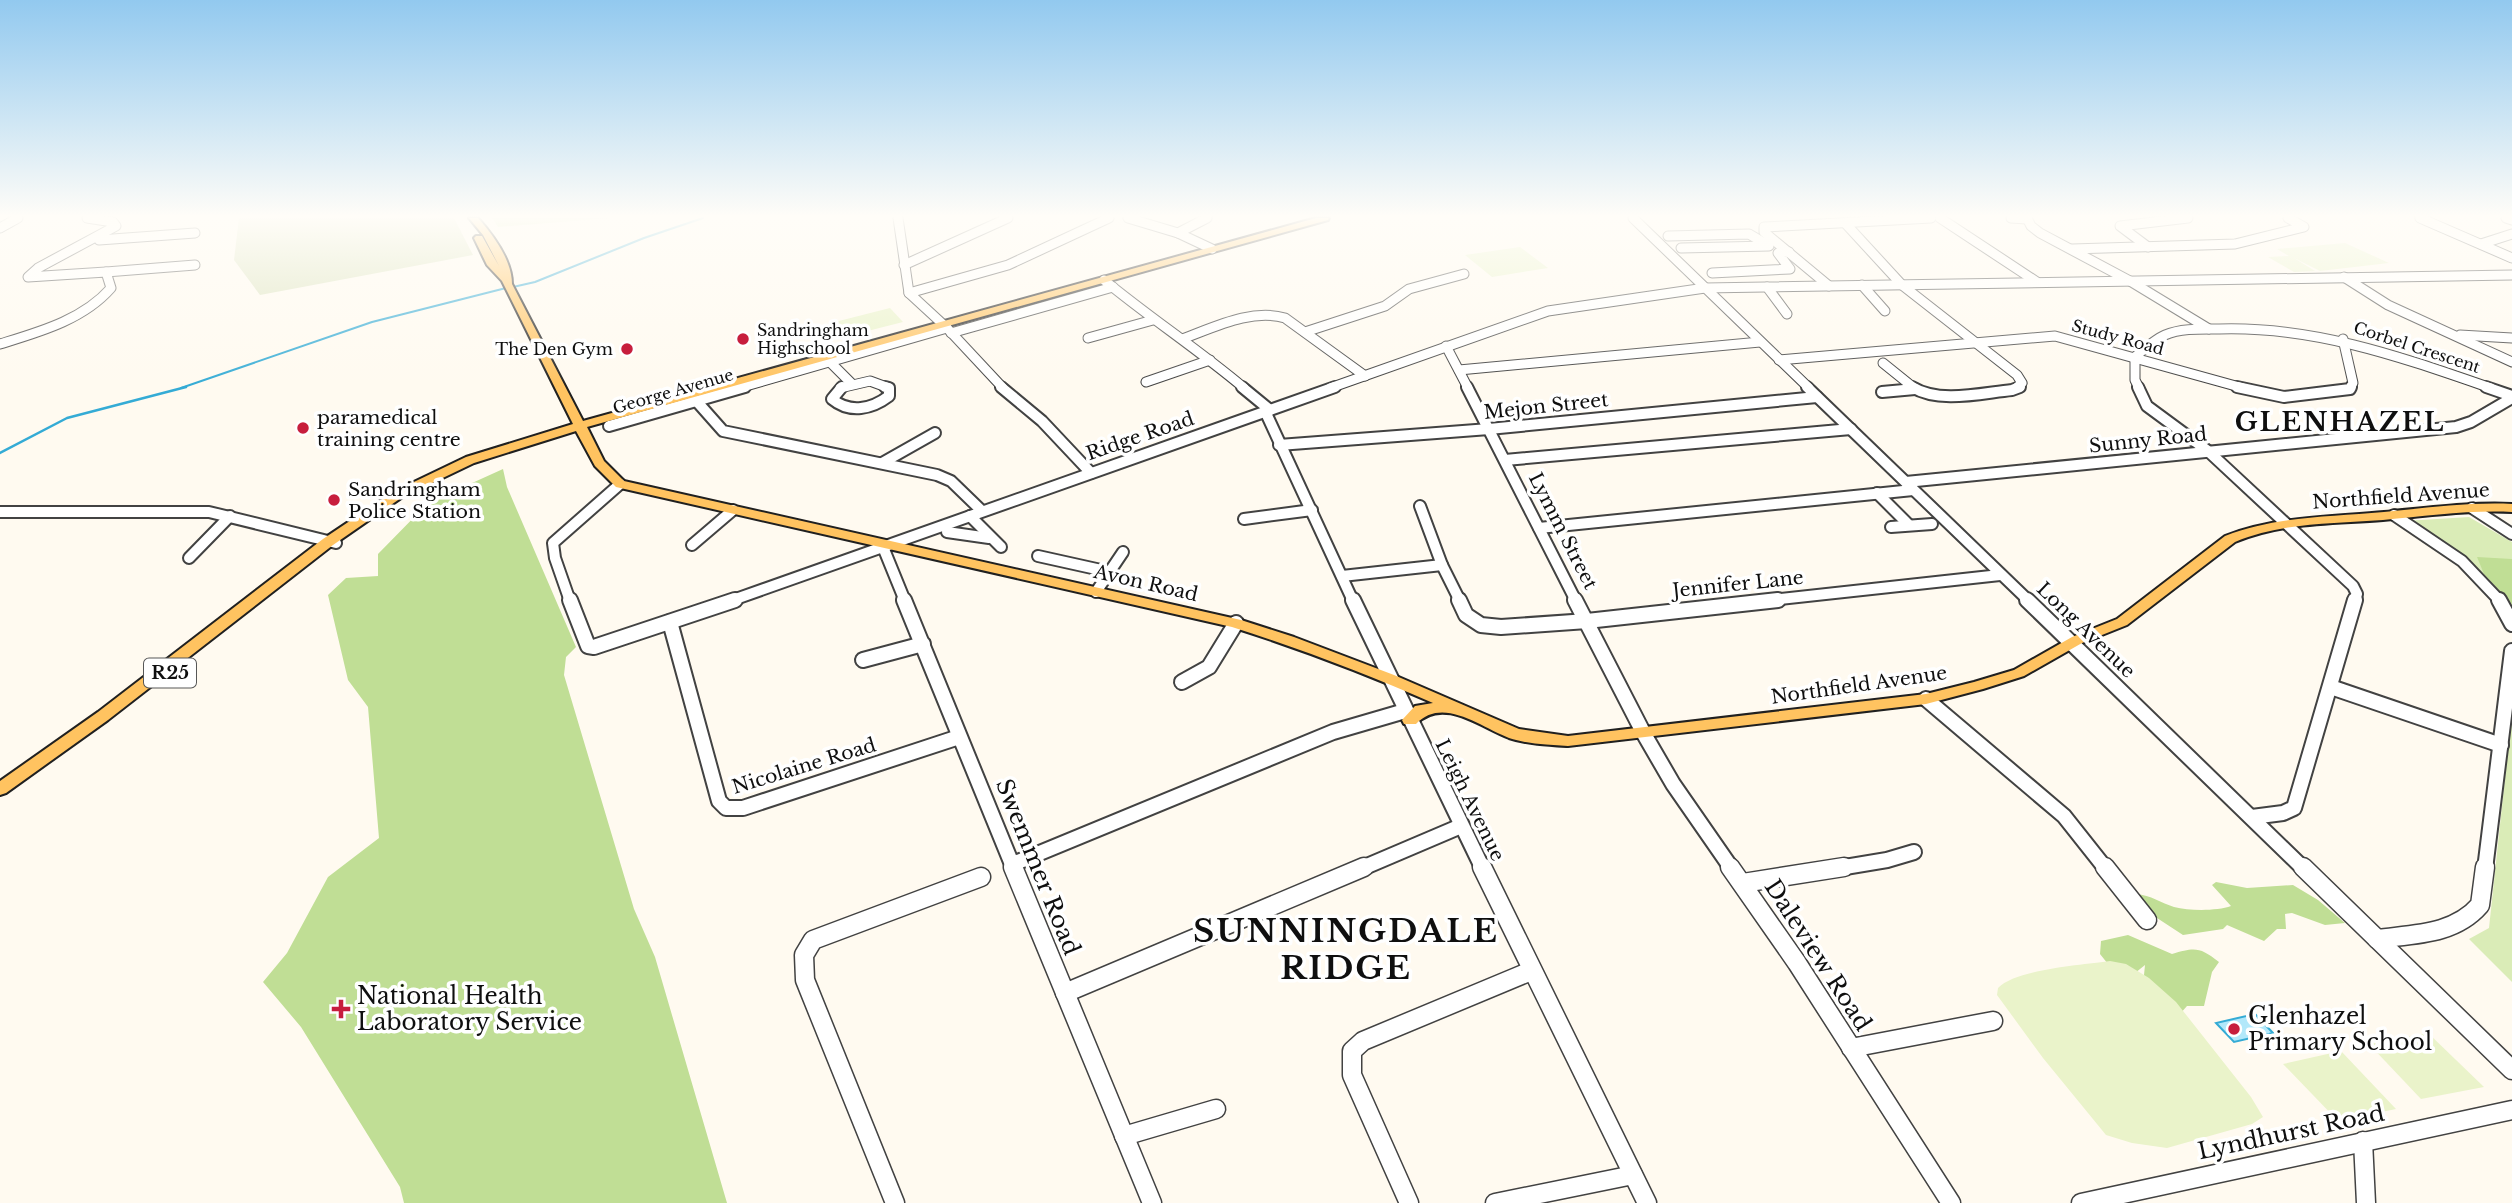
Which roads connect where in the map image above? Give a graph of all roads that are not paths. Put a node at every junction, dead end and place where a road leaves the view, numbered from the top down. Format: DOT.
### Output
graph roads {
  1 [pos="32,274"];
  2 [pos="73,274"];
  3 [pos="107,274"];
  4 [pos="498,274"];
  5 [pos="906,274"];
  6 [pos="976,274"];
  7 [pos="1122,274"];
  8 [pos="1464,274"];
  9 [pos="1691,274"];
  10 [pos="1815,274"];
  11 [pos="1892,274"];
  12 [pos="2024,274"];
  13 [pos="2118,274"];
  14 [pos="2512,275"];
  15 [pos="2344,277"];
  16 [pos="1104,279"];
  17 [pos="2130,281"];
  18 [pos="2037,283"];
  19 [pos="1862,285"];
  20 [pos="1902,285"];
  21 [pos="1829,286"];
  22 [pos="1767,287"];
  23 [pos="1113,288"];
  24 [pos="1705,288"];
  25 [pos="909,293"];
  26 [pos="1885,311"];
  27 [pos="1787,314"];
  28 [pos="1153,320"];
  29 [pos="947,328"];
  30 [pos="2209,329"];
  31 [pos="1305,332"];
  32 [pos="2453,335"];
  33 [pos="1088,338"];
  34 [pos="2512,338"];
  35 [pos="1182,339"];
  36 [pos="2343,339"];
  37 [pos="1760,342"];
  38 [pos="1975,343"];
  39 [pos="0,344"];
  40 [pos="1446,346"];
  41 [pos="2135,358"];
  42 [pos="827,360"];
  43 [pos="1210,360"];
  44 [pos="1779,360"];
  45 [pos="2512,362"];
  46 [pos="1883,363"];
  47 [pos="1459,370"];
  48 [pos="1365,376"];
  49 [pos="1146,382"];
  50 [pos="851,383"];
  51 [pos="1914,390"];
  52 [pos="1882,392"];
  53 [pos="1816,397"];
  54 [pos="2512,397"];
  55 [pos="694,398"];
  56 [pos="572,409"];
  57 [pos="635,411"];
  58 [pos="1268,411"];
  59 [pos="611,421"];
  60 [pos="580,427"];
  61 [pos="1489,429"];
  62 [pos="1851,429"];
  63 [pos="935,433"];
  64 [pos="526,440"];
  65 [pos="1279,445"];
  66 [pos="2208,451"];
  67 [pos="1505,460"];
  68 [pos="882,463"];
  69 [pos="1091,473"];
  70 [pos="621,484"];
  71 [pos="1910,486"];
  72 [pos="1877,494"];
  73 [pos="1420,506"];
  74 [pos="2472,508"];
  75 [pos="2512,508"];
  76 [pos="733,510"];
  77 [pos="1312,510"];
  78 [pos="0,512"];
  79 [pos="982,512"];
  80 [pos="2394,515"];
  81 [pos="230,516"];
  82 [pos="970,516"];
  83 [pos="1244,519"];
  84 [pos="1933,523"];
  85 [pos="2287,524"];
  86 [pos="1909,525"];
  87 [pos="1891,527"];
  88 [pos="1539,528"];
  89 [pos="947,532"];
  90 [pos="2512,534"];
  91 [pos="989,538"];
  92 [pos="332,542"];
  93 [pos="692,545"];
  94 [pos="886,546"];
  95 [pos="1000,547"];
  96 [pos="1123,552"];
  97 [pos="1038,556"];
  98 [pos="189,558"];
  99 [pos="1442,565"];
  100 [pos="1110,572"];
  101 [pos="2000,575"];
  102 [pos="1342,576"];
  103 [pos="1096,592"];
  104 [pos="1587,621"];
  105 [pos="670,622"];
  106 [pos="1236,623"];
  107 [pos="2512,624"];
  108 [pos="923,643"];
  109 [pos="2071,643"];
  110 [pos="594,647"];
  111 [pos="2512,651"];
  112 [pos="863,660"];
  113 [pos="1389,678"];
  114 [pos="1182,682"];
  115 [pos="2331,687"];
  116 [pos="1926,699"];
  117 [pos="1452,707"];
  118 [pos="1408,716"];
  119 [pos="1644,734"];
  120 [pos="959,737"];
  121 [pos="2501,745"];
  122 [pos="0,789"];
  123 [pos="0,799"];
  124 [pos="2252,817"];
  125 [pos="1461,826"];
  126 [pos="1914,852"];
  127 [pos="1013,864"];
  128 [pos="981,877"];
  129 [pos="1743,883"];
  130 [pos="2147,920"];
  131 [pos="2377,939"];
  132 [pos="813,940"];
  133 [pos="1531,971"];
  134 [pos="1065,993"];
  135 [pos="1993,1021"];
  136 [pos="1851,1048"];
  137 [pos="2512,1070"];
  138 [pos="1216,1109"];
  139 [pos="2512,1110"];
  140 [pos="1124,1136"];
  141 [pos="2363,1141"];
  142 [pos="1633,1175"];
  143 [pos="895,1203"];
  144 [pos="1152,1203"];
  145 [pos="1409,1203"];
  146 [pos="1495,1203"];
  147 [pos="1647,1203"];
  148 [pos="1951,1203"];
  149 [pos="2081,1203"];
  150 [pos="2366,1203"];
  1 -- 2 [label="street"];
  3 -- 39 [label="street"];
  4 -- 56 [label="main road"];
  5 -- 25 [label="street"];
  6 -- 25 [label="street"];
  7 -- 16 [label="main road, George Avenue / R25"];
  8 -- 31 [label="street"];
  9 -- 24 [label="street, Long Avenue"];
  10 -- 21 [label="street"];
  11 -- 20 [label="street"];
  12 -- 18 [label="street"];
  13 -- 17 [label="street"];
  14 -- 15 [label="street, Ridge Road"];
  15 -- 17 [label="street, Ridge Road"];
  15 -- 32 [label="street"];
  16 -- 23 [label="street, Leigh Avenue"];
  16 -- 29 [label="main road, George Avenue / R25"];
  17 -- 18 [label="street, Ridge Road"];
  17 -- 30 [label="street"];
  18 -- 20 [label="street, Ridge Road"];
  19 -- 20 [label="street, Ridge Road"];
  19 -- 21 [label="street, Ridge Road"];
  19 -- 26 [label="street"];
  20 -- 38 [label="street"];
  21 -- 22 [label="street, Ridge Road"];
  22 -- 24 [label="street, Ridge Road"];
  22 -- 27 [label="street"];
  23 -- 28 [label="street, Leigh Avenue"];
  23 -- 29 [label="street, George Avenue"];
  24 -- 37 [label="street, Long Avenue"];
  24 -- 40 [label="street, Ridge Road"];
  25 -- 29 [label="street"];
  28 -- 33 [label="street"];
  28 -- 35 [label="street, Leigh Avenue"];
  29 -- 42 [label="main road, George Avenue / R25"];
  29 -- 69 [label="street"];
  30 -- 36 [label="street, Corbel Crescent"];
  30 -- 41 [label="street, Corbel Crescent"];
  31 -- 35 [label="street"];
  31 -- 48 [label="street"];
  32 -- 34 [label="street"];
  32 -- 45 [label="street"];
  35 -- 43 [label="street, Leigh Avenue"];
  36 -- 41 [label="street, Study Road"];
  36 -- 54 [label="street, Corbel Crescent"];
  37 -- 44 [label="street, Long Avenue"];
  37 -- 47 [label="street"];
  38 -- 41 [label="street, Study Road"];
  38 -- 44 [label="street, Study Road"];
  38 -- 51 [label="street"];
  40 -- 47 [label="street, Lymm Street"];
  40 -- 48 [label="street, Ridge Road"];
  41 -- 66 [label="street"];
  42 -- 50 [label="street"];
  42 -- 55 [label="main road, George Avenue / R25"];
  43 -- 49 [label="street"];
  43 -- 58 [label="street, Leigh Avenue"];
  44 -- 53 [label="street, Long Avenue"];
  46 -- 51 [label="street"];
  47 -- 61 [label="street, Lymm Street"];
  48 -- 58 [label="street, Ridge Road"];
  50 -- 50 [label="street"];
  51 -- 52 [label="street"];
  53 -- 61 [label="street, Mejon Street"];
  53 -- 62 [label="street, Long Avenue"];
  54 -- 66 [label="street, Sunny Road"];
  55 -- 57 [label="main road, George Avenue / R25"];
  55 -- 59 [label="street, George Avenue"];
  55 -- 68 [label="street"];
  56 -- 59 [label="main road"];
  56 -- 60 [label="main road"];
  56 -- 64 [label="main road"];
  57 -- 59 [label="main road, George Avenue / R25"];
  57 -- 60 [label="main road, George Avenue / R25"];
  58 -- 65 [label="street, Leigh Avenue"];
  58 -- 69 [label="street, Ridge Road"];
  59 -- 60 [label="main road, George Avenue / R25"];
  60 -- 64 [label="main road, R25"];
  60 -- 70 [label="main road"];
  60 -- 92 [label="main road, R25"];
  61 -- 65 [label="street, Mejon Street"];
  61 -- 67 [label="street, Lymm Street"];
  62 -- 67 [label="street"];
  62 -- 71 [label="street, Long Avenue"];
  63 -- 68 [label="street"];
  64 -- 92 [label="main road, R25"];
  65 -- 77 [label="street, Leigh Avenue"];
  66 -- 71 [label="street, Sunny Road"];
  66 -- 85 [label="street"];
  67 -- 88 [label="street, Lymm Street"];
  68 -- 79 [label="street"];
  69 -- 79 [label="street, Ridge Road"];
  70 -- 76 [label="main road"];
  70 -- 110 [label="street"];
  71 -- 72 [label="street, Sunny Road"];
  71 -- 101 [label="street, Long Avenue"];
  72 -- 86 [label="street"];
  72 -- 88 [label="street, Sunny Road"];
  73 -- 99 [label="street"];
  74 -- 75 [label="main road, Northfield Avenue"];
  74 -- 80 [label="main road, Northfield Avenue"];
  74 -- 90 [label="street"];
  76 -- 93 [label="street"];
  76 -- 94 [label="main road"];
  77 -- 83 [label="street"];
  77 -- 102 [label="street, Leigh Avenue"];
  78 -- 81 [label="street"];
  79 -- 82 [label="street, Ridge Road"];
  80 -- 85 [label="main road, Northfield Avenue"];
  80 -- 107 [label="street"];
  81 -- 92 [label="street"];
  81 -- 98 [label="street"];
  82 -- 91 [label="street"];
  82 -- 94 [label="street, Ridge Road"];
  84 -- 86 [label="street"];
  85 -- 109 [label="main road, Northfield Avenue"];
  85 -- 115 [label="street"];
  86 -- 87 [label="street"];
  88 -- 104 [label="street, Lymm Street"];
  89 -- 91 [label="street"];
  91 -- 95 [label="street"];
  92 -- 122 [label="main road, R25"];
  92 -- 123 [label="main road, R25"];
  94 -- 103 [label="main road, Avon Road"];
  94 -- 105 [label="street, Ridge Road"];
  94 -- 108 [label="street, Swemmer Road"];
  96 -- 100 [label="street"];
  97 -- 100 [label="street"];
  99 -- 102 [label="street"];
  99 -- 104 [label="street, Jennifer Lane"];
  100 -- 103 [label="street"];
  101 -- 104 [label="street, Jennifer Lane"];
  101 -- 109 [label="street, Long Avenue"];
  102 -- 113 [label="street, Leigh Avenue"];
  103 -- 106 [label="main road, Avon Road"];
  104 -- 119 [label="street, Lymm Street"];
  105 -- 110 [label="street, Ridge Road"];
  105 -- 120 [label="street, Nicolaine Road"];
  106 -- 113 [label="main road, Avon Road"];
  106 -- 114 [label="street"];
  108 -- 112 [label="street"];
  108 -- 120 [label="street, Swemmer Road"];
  109 -- 116 [label="main road, Northfield Avenue"];
  109 -- 124 [label="street, Long Avenue"];
  111 -- 121 [label="street"];
  113 -- 117 [label="main road, Northfield Avenue"];
  113 -- 118 [label="street, Leigh Avenue"];
  115 -- 121 [label="street"];
  115 -- 124 [label="street"];
  116 -- 119 [label="main road, Northfield Avenue"];
  116 -- 130 [label="street"];
  117 -- 118 [label="main road"];
  117 -- 119 [label="main road, Northfield Avenue"];
  118 -- 125 [label="street, Leigh Avenue"];
  118 -- 127 [label="street"];
  119 -- 129 [label="street, Daleview Road"];
  120 -- 127 [label="street, Swemmer Road"];
  121 -- 131 [label="street"];
  124 -- 131 [label="street, Long Avenue"];
  125 -- 133 [label="street, Leigh Avenue"];
  125 -- 134 [label="street"];
  126 -- 129 [label="street"];
  127 -- 134 [label="street, Swemmer Road"];
  128 -- 132 [label="street"];
  129 -- 136 [label="street, Daleview Road"];
  131 -- 137 [label="street, Long Avenue"];
  132 -- 143 [label="street"];
  133 -- 142 [label="street, Leigh Avenue"];
  133 -- 145 [label="street"];
  134 -- 140 [label="street, Swemmer Road"];
  135 -- 136 [label="street"];
  136 -- 148 [label="street, Daleview Road"];
  138 -- 140 [label="street"];
  139 -- 141 [label="street, Lyndhurst Road"];
  140 -- 144 [label="street, Swemmer Road"];
  141 -- 149 [label="street, Lyndhurst Road"];
  141 -- 150 [label="street"];
  142 -- 146 [label="street"];
  142 -- 147 [label="street, Leigh Avenue"];
}
